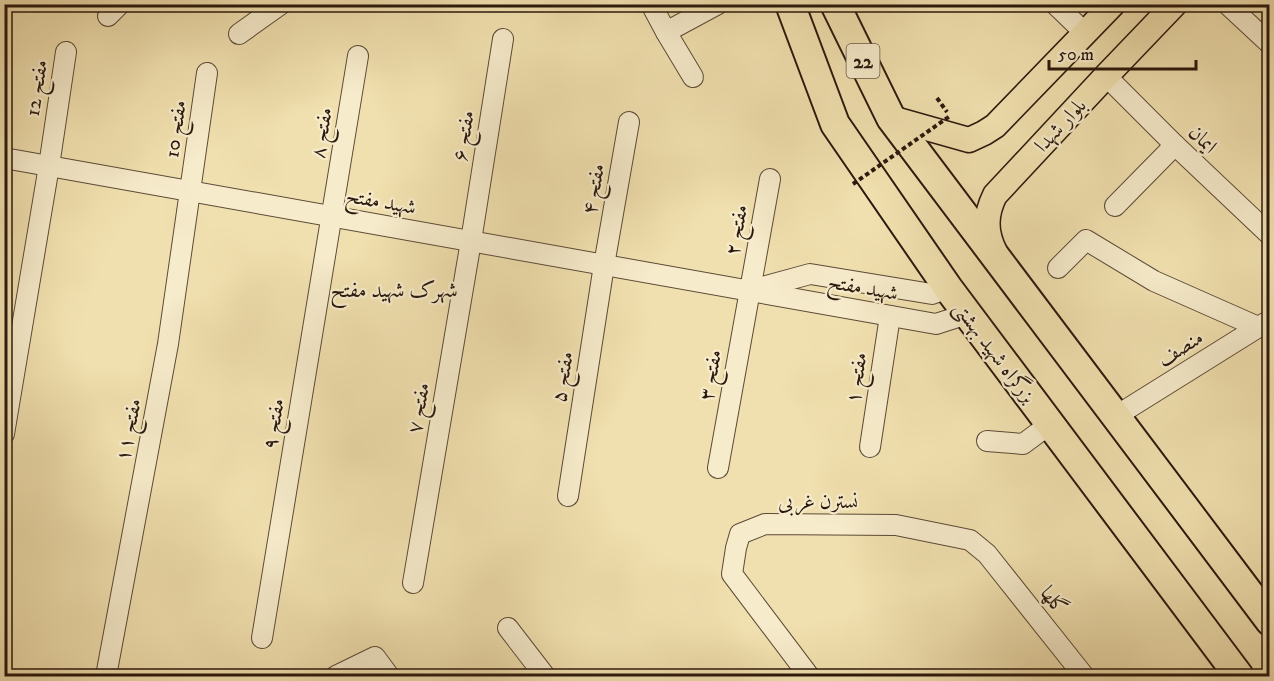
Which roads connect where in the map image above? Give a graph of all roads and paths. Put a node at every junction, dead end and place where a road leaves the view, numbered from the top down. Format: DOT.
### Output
graph roads {
  1 [pos="281,4"];
  2 [pos="651,4"];
  3 [pos="718,4"];
  4 [pos="790,4"];
  5 [pos="835,4"];
  6 [pos="1055,4"];
  7 [pos="1113,4"];
  8 [pos="1175,4"];
  9 [pos="1227,4"];
  10 [pos="666,32"];
  11 [pos="1085,33"];
  12 [pos="239,34"];
  13 [pos="503,39"];
  14 [pos="1269,44"];
  15 [pos="66,52"];
  16 [pos="358,56"];
  17 [pos="207,73"];
  18 [pos="1106,76"];
  19 [pos="693,77"];
  20 [pos="937,98"];
  21 [pos="891,118"];
  22 [pos="629,122"];
  23 [pos="1175,146"];
  24 [pos="4,158"];
  25 [pos="49,166"];
  26 [pos="770,179"];
  27 [pos="854,184"];
  28 [pos="190,191"];
  29 [pos="1115,206"];
  30 [pos="332,217"];
  31 [pos="1269,235"];
  32 [pos="471,241"];
  33 [pos="1000,262"];
  34 [pos="604,265"];
  35 [pos="1058,268"];
  36 [pos="948,288"];
  37 [pos="749,291"];
  38 [pos="967,314"];
  39 [pos="890,316"];
  40 [pos="1264,324"];
  41 [pos="1116,416"];
  42 [pos="1050,424"];
  43 [pos="4,434"];
  44 [pos="987,441"];
  45 [pos="870,447"];
  46 [pos="718,468"];
  47 [pos="568,496"];
  48 [pos="987,554"];
  49 [pos="413,583"];
  50 [pos="1269,621"];
  51 [pos="508,628"];
  52 [pos="262,638"];
  53 [pos="106,676"];
  54 [pos="336,676"];
  55 [pos="388,676"];
  56 [pos="546,676"];
  57 [pos="809,676"];
  58 [pos="1084,676"];
  59 [pos="1239,676"];
  1 -- 12 [label="street"];
  2 -- 10 [label="street"];
  3 -- 10 [label="street"];
  4 -- 36 [label="highway, بزرگراه شهید بهشتی"];
  5 -- 21 [label="highway, 22"];
  6 -- 11 [label="street"];
  7 -- 11 [label="main road"];
  8 -- 18 [label="main road, بلوار شهدا"];
  9 -- 14 [label="street"];
  10 -- 19 [label="street"];
  11 -- 21 [label="main road"];
  13 -- 32 [label="street, مفتح ۶"];
  15 -- 25 [label="street, مفتح 12"];
  16 -- 30 [label="street, مفتح ۸"];
  17 -- 28 [label="street, مفتح 10"];
  18 -- 23 [label="street, ایمان"];
  18 -- 33 [label="main road, بلوار شهدا"];
  20 -- 27 [label="path, bridge"];
  21 -- 33 [label="highway"];
  22 -- 34 [label="street, مفتح ۴"];
  23 -- 29 [label="street"];
  23 -- 31 [label="street, ایمان"];
  24 -- 25 [label="street, شهید مفتح"];
  25 -- 28 [label="street, شهید مفتح"];
  25 -- 43 [label="street, مفتح 12"];
  26 -- 37 [label="street, مفتح ۲"];
  28 -- 30 [label="street, شهید مفتح"];
  28 -- 53 [label="street, مفتح ۱۱"];
  30 -- 32 [label="street, شهید مفتح"];
  30 -- 52 [label="street, مفتح ۹"];
  32 -- 34 [label="street, شهید مفتح"];
  32 -- 49 [label="street, مفتح ۷"];
  33 -- 41 [label="highway"];
  34 -- 37 [label="street, شهید مفتح"];
  34 -- 47 [label="street, مفتح ۵"];
  35 -- 40 [label="street"];
  36 -- 37 [label="street, شهید مفتح"];
  36 -- 38 [label="highway, بزرگراه شهید بهشتی"];
  37 -- 39 [label="street, شهید مفتح"];
  37 -- 46 [label="street, مفتح ۳"];
  38 -- 39 [label="street, شهید مفتح"];
  38 -- 42 [label="highway, بزرگراه شهید بهشتی"];
  39 -- 45 [label="street, مفتح ۱"];
  40 -- 41 [label="street, منصف"];
  41 -- 50 [label="highway"];
  42 -- 44 [label="street"];
  42 -- 59 [label="highway, بزرگراه شهید بهشتی"];
  48 -- 57 [label="street, نسترن غربی"];
  48 -- 58 [label="street, گلها"];
  51 -- 56 [label="street"];
  54 -- 55 [label="street"];
}
